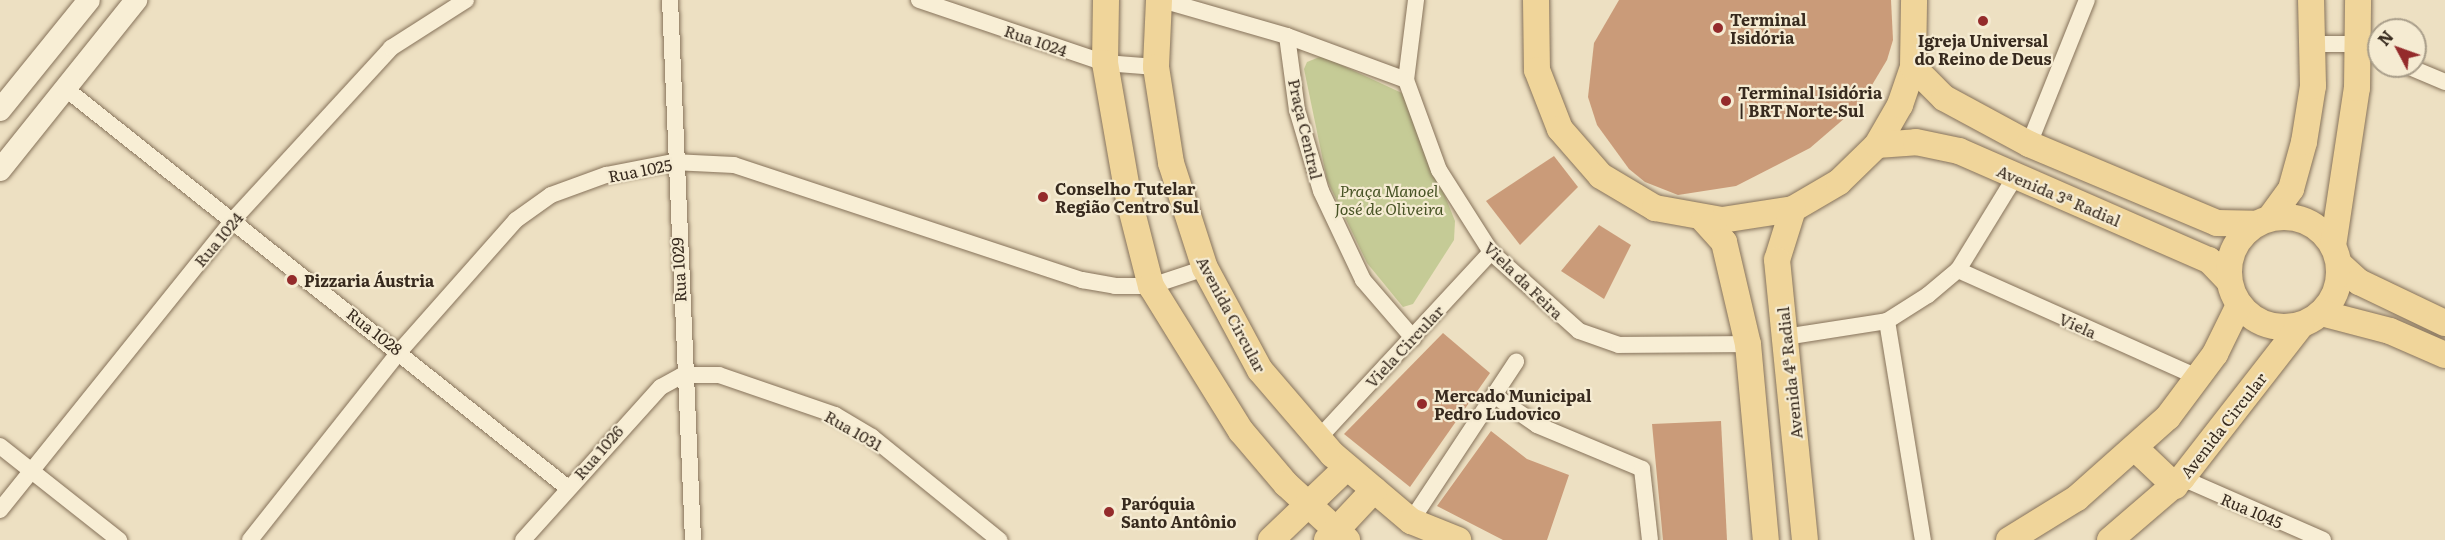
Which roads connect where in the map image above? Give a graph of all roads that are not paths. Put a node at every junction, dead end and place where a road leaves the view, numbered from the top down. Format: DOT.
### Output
graph roads {
  1 [pos="89,0"];
  2 [pos="136,0"];
  3 [pos="466,0"];
  4 [pos="670,0"];
  5 [pos="919,0"];
  6 [pos="1106,0"];
  7 [pos="1161,0"];
  8 [pos="1416,0"];
  9 [pos="1914,0"];
  10 [pos="2087,0"];
  11 [pos="2311,0"];
  12 [pos="2358,0"];
  13 [pos="1533,2"];
  14 [pos="1287,36"];
  15 [pos="2367,38"];
  16 [pos="2315,44"];
  17 [pos="2367,51"];
  18 [pos="1105,63"];
  19 [pos="1156,67"];
  20 [pos="1913,67"];
  21 [pos="2367,69"];
  22 [pos="2427,74"];
  23 [pos="1406,80"];
  24 [pos="2445,82"];
  25 [pos="66,89"];
  26 [pos="0,110"];
  27 [pos="1877,144"];
  28 [pos="2029,144"];
  29 [pos="674,162"];
  30 [pos="0,170"];
  31 [pos="2014,177"];
  32 [pos="1793,209"];
  33 [pos="233,220"];
  34 [pos="1704,220"];
  35 [pos="2263,221"];
  36 [pos="1491,252"];
  37 [pos="2336,255"];
  38 [pos="1204,268"];
  39 [pos="1958,270"];
  40 [pos="2229,281"];
  41 [pos="1151,286"];
  42 [pos="2239,305"];
  43 [pos="2311,319"];
  44 [pos="1887,321"];
  45 [pos="2445,323"];
  46 [pos="1785,337"];
  47 [pos="1413,338"];
  48 [pos="1748,344"];
  49 [pos="400,351"];
  50 [pos="2445,355"];
  51 [pos="1516,362"];
  52 [pos="683,375"];
  53 [pos="2199,378"];
  54 [pos="1495,396"];
  55 [pos="1317,440"];
  56 [pos="0,446"];
  57 [pos="2136,449"];
  58 [pos="1347,467"];
  59 [pos="31,471"];
  60 [pos="2178,482"];
  61 [pos="567,488"];
  62 [pos="1374,490"];
  63 [pos="1307,504"];
  64 [pos="0,510"];
  65 [pos="1411,521"];
  66 [pos="1336,537"];
  67 [pos="119,540"];
  68 [pos="250,540"];
  69 [pos="523,540"];
  70 [pos="693,540"];
  71 [pos="999,540"];
  72 [pos="1271,540"];
  73 [pos="1458,540"];
  74 [pos="1650,540"];
  75 [pos="1766,540"];
  76 [pos="1806,540"];
  77 [pos="1923,540"];
  78 [pos="2009,540"];
  79 [pos="2109,540"];
  80 [pos="2323,540"];
  1 -- 26 [label="main road"];
  2 -- 25 [label="main road"];
  3 -- 33 [label="street, Rua 1024"];
  4 -- 29 [label="street, Rua 1029"];
  5 -- 18 [label="street, Rua 1024"];
  6 -- 18 [label="main road"];
  7 -- 14 [label="street"];
  7 -- 19 [label="main road, Avenida Circular"];
  8 -- 23 [label="street, Viela da Feira"];
  9 -- 20 [label="main road"];
  10 -- 28 [label="street"];
  11 -- 16 [label="main road"];
  12 -- 15 [label="main road"];
  13 -- 34 [label="main road"];
  14 -- 23 [label="street"];
  14 -- 47 [label="street, Praça Central"];
  16 -- 17 [label="street"];
  16 -- 35 [label="main road"];
  18 -- 19 [label="street, Rua 1024"];
  18 -- 41 [label="main road"];
  19 -- 38 [label="main road, Avenida Circular"];
  20 -- 27 [label="main road"];
  20 -- 28 [label="main road"];
  21 -- 37 [label="main road"];
  22 -- 24 [label="street"];
  23 -- 36 [label="street, Viela da Feira"];
  25 -- 30 [label="main road"];
  25 -- 33 [label="street, Rua 1028"];
  27 -- 31 [label="main road, Avenida 3ª Radial"];
  27 -- 32 [label="main road"];
  28 -- 35 [label="main road"];
  29 -- 41 [label="street, Rua 1025"];
  29 -- 49 [label="street, Rua 1025"];
  29 -- 52 [label="street, Rua 1029"];
  31 -- 39 [label="street"];
  31 -- 40 [label="main road, Avenida 3ª Radial"];
  32 -- 34 [label="main road"];
  32 -- 46 [label="main road, Avenida 4ª Radial"];
  33 -- 49 [label="street, Rua 1028"];
  33 -- 59 [label="street, Rua 1024"];
  34 -- 48 [label="main road"];
  35 -- 37 [label="main road"];
  35 -- 40 [label="main road"];
  36 -- 47 [label="street, Viela Circular"];
  36 -- 48 [label="street, Viela da Feira"];
  37 -- 43 [label="main road"];
  37 -- 45 [label="main road"];
  38 -- 41 [label="street, Rua 1025"];
  38 -- 55 [label="main road, Avenida Circular"];
  39 -- 44 [label="street"];
  39 -- 53 [label="street, Viela"];
  40 -- 42 [label="main road"];
  41 -- 63 [label="main road"];
  42 -- 43 [label="main road"];
  42 -- 53 [label="main road"];
  43 -- 50 [label="main road"];
  43 -- 60 [label="main road, Avenida Circular"];
  44 -- 46 [label="street"];
  44 -- 77 [label="street"];
  46 -- 76 [label="main road, Avenida 4ª Radial"];
  47 -- 55 [label="street, Viela Circular"];
  48 -- 75 [label="main road"];
  49 -- 61 [label="street, Rua 1028"];
  49 -- 68 [label="street, Rua 1025"];
  51 -- 54 [label="street"];
  52 -- 61 [label="street, Rua 1026"];
  52 -- 70 [label="street, Rua 1029"];
  52 -- 71 [label="street, Rua 1031"];
  53 -- 57 [label="main road"];
  54 -- 65 [label="street"];
  54 -- 74 [label="street"];
  55 -- 58 [label="main road, Avenida Circular"];
  56 -- 59 [label="street"];
  57 -- 60 [label="main road"];
  57 -- 78 [label="main road"];
  58 -- 62 [label="main road, Avenida Circular"];
  58 -- 63 [label="main road"];
  59 -- 64 [label="street, Rua 1024"];
  59 -- 67 [label="street"];
  60 -- 79 [label="main road, Avenida Circular"];
  60 -- 80 [label="street, Rua 1045"];
  61 -- 69 [label="street, Rua 1026"];
  62 -- 65 [label="main road, Avenida Circular"];
  62 -- 66 [label="main road"];
  63 -- 66 [label="main road"];
  63 -- 72 [label="main road"];
  65 -- 73 [label="main road, Avenida Circular"];
}
